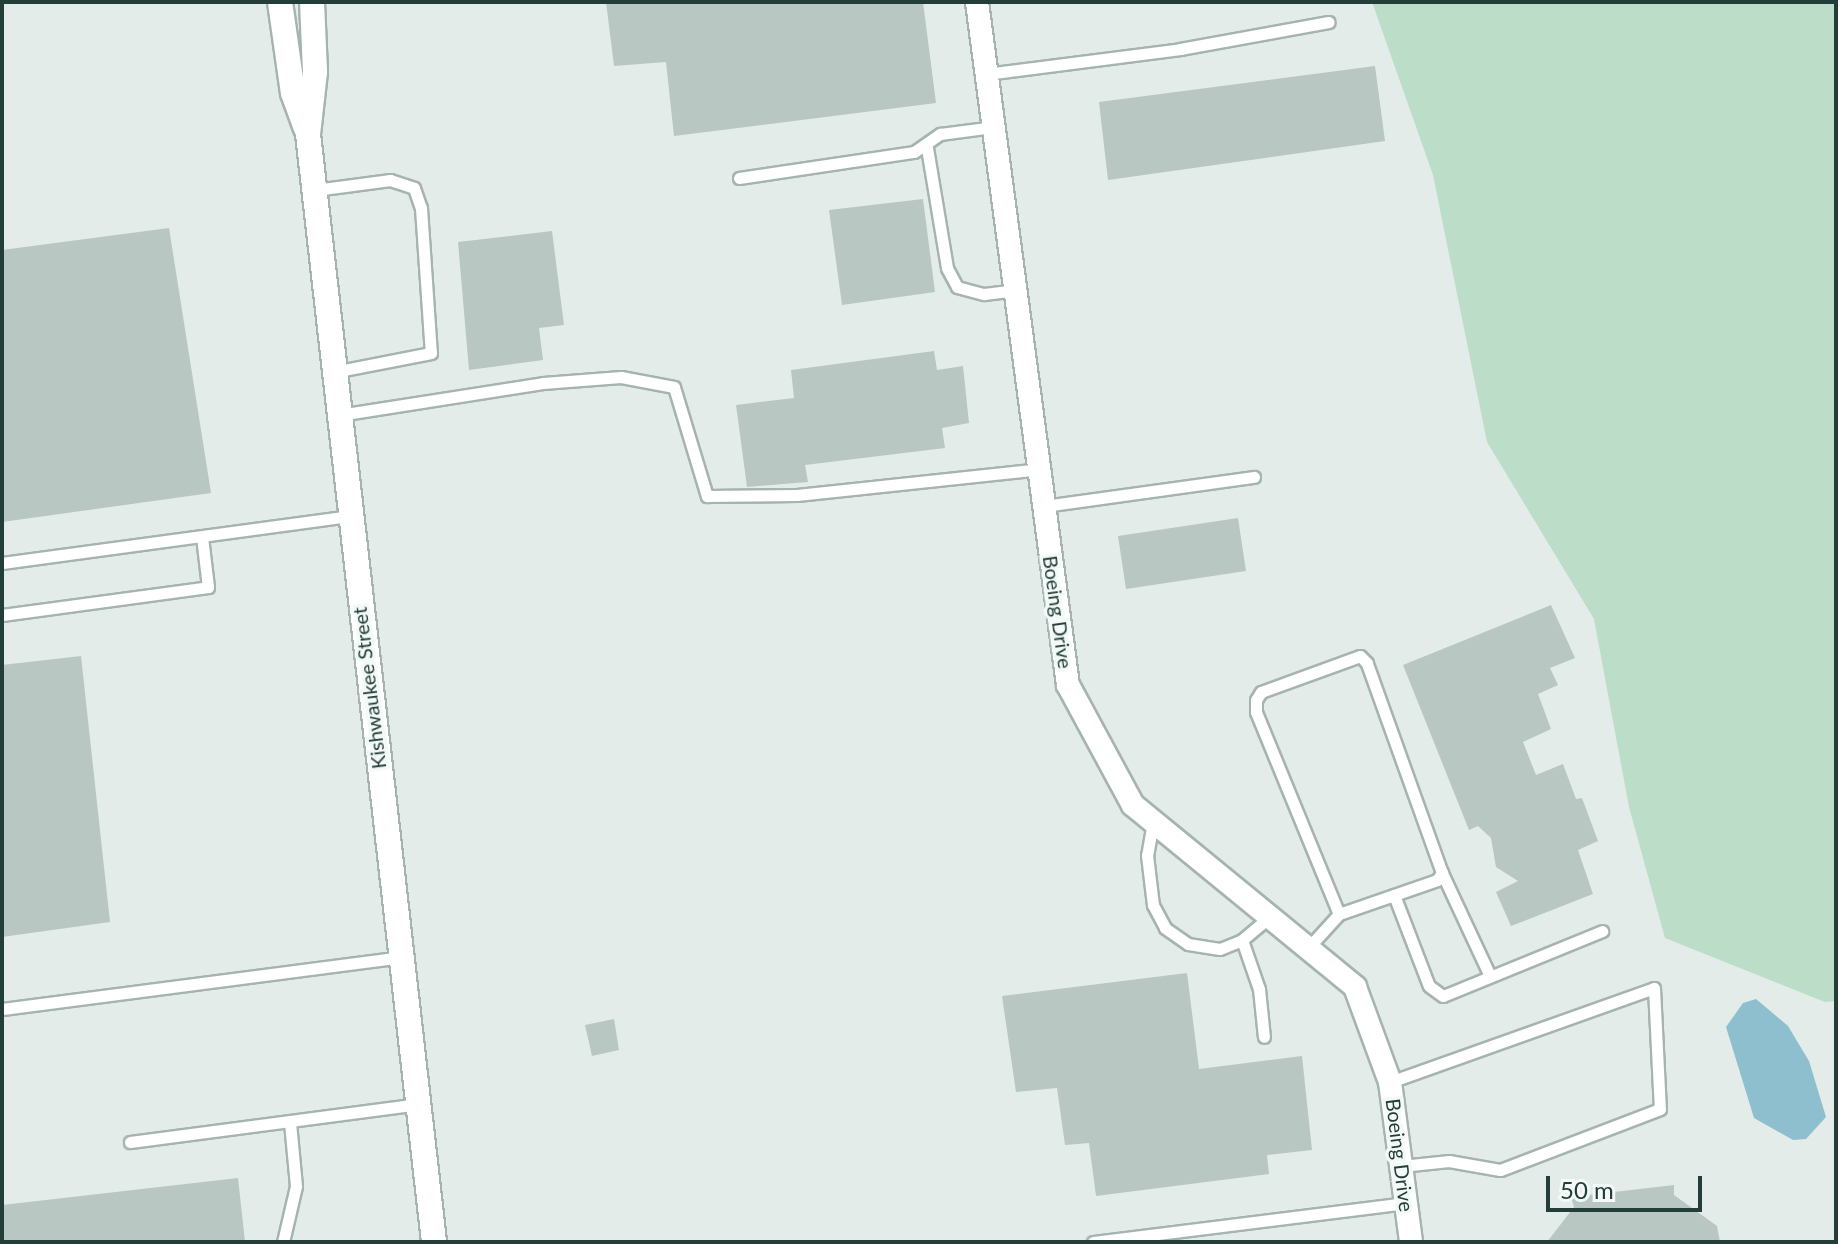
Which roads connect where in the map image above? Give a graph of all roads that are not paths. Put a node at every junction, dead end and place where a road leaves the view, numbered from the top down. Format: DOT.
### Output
graph roads {
  1 [pos="280,2"];
  2 [pos="312,2"];
  3 [pos="977,2"];
  4 [pos="1329,22"];
  5 [pos="986,74"];
  6 [pos="993,127"];
  7 [pos="308,134"];
  8 [pos="927,148"];
  9 [pos="739,178"];
  10 [pos="314,190"];
  11 [pos="1015,290"];
  12 [pos="333,372"];
  13 [pos="337,415"];
  14 [pos="1039,469"];
  15 [pos="1254,477"];
  16 [pos="1044,506"];
  17 [pos="349,516"];
  18 [pos="202,537"];
  19 [pos="2,563"];
  20 [pos="2,615"];
  21 [pos="1153,821"];
  22 [pos="1442,873"];
  23 [pos="1394,895"];
  24 [pos="1339,914"];
  25 [pos="1269,917"];
  26 [pos="1602,931"];
  27 [pos="1242,940"];
  28 [pos="1308,948"];
  29 [pos="401,957"];
  30 [pos="1490,976"];
  31 [pos="2,1009"];
  32 [pos="1264,1037"];
  33 [pos="1390,1082"];
  34 [pos="418,1104"];
  35 [pos="290,1122"];
  36 [pos="130,1142"];
  37 [pos="1400,1166"];
  38 [pos="1405,1203"];
  39 [pos="283,1242"];
  40 [pos="434,1242"];
  41 [pos="1093,1242"];
  42 [pos="1411,1242"];
  1 -- 7 [label="street, Kishwaukee Street"];
  2 -- 7 [label="street, Kishwaukee Street"];
  3 -- 5 [label="street, Boeing Drive"];
  4 -- 5 [label="lane"];
  5 -- 6 [label="street, Boeing Drive"];
  6 -- 8 [label="lane"];
  6 -- 11 [label="street, Boeing Drive"];
  7 -- 10 [label="street, Kishwaukee Street"];
  8 -- 9 [label="lane"];
  8 -- 11 [label="lane"];
  10 -- 12 [label="street, Kishwaukee Street"];
  10 -- 12 [label="lane"];
  11 -- 14 [label="street, Boeing Drive"];
  12 -- 13 [label="street, Kishwaukee Street"];
  13 -- 14 [label="lane"];
  13 -- 17 [label="street, Kishwaukee Street"];
  14 -- 16 [label="street, Boeing Drive"];
  15 -- 16 [label="lane"];
  16 -- 21 [label="street, Boeing Drive"];
  17 -- 18 [label="lane"];
  17 -- 29 [label="street, Kishwaukee Street"];
  18 -- 19 [label="lane"];
  18 -- 20 [label="lane"];
  21 -- 25 [label="street, Boeing Drive"];
  21 -- 27 [label="lane"];
  22 -- 23 [label="lane"];
  22 -- 24 [label="lane"];
  22 -- 30 [label="lane"];
  23 -- 24 [label="lane"];
  23 -- 30 [label="lane"];
  24 -- 28 [label="lane"];
  25 -- 27 [label="lane"];
  25 -- 28 [label="street, Boeing Drive"];
  26 -- 30 [label="lane"];
  27 -- 32 [label="lane"];
  28 -- 33 [label="street, Boeing Drive"];
  29 -- 31 [label="lane"];
  29 -- 34 [label="street, Kishwaukee Street"];
  33 -- 37 [label="street, Boeing Drive"];
  33 -- 37 [label="lane"];
  34 -- 35 [label="lane"];
  34 -- 40 [label="street, Kishwaukee Street"];
  35 -- 36 [label="lane"];
  35 -- 39 [label="lane"];
  37 -- 38 [label="street, Boeing Drive"];
  38 -- 41 [label="lane"];
  38 -- 42 [label="street, Boeing Drive"];
}
